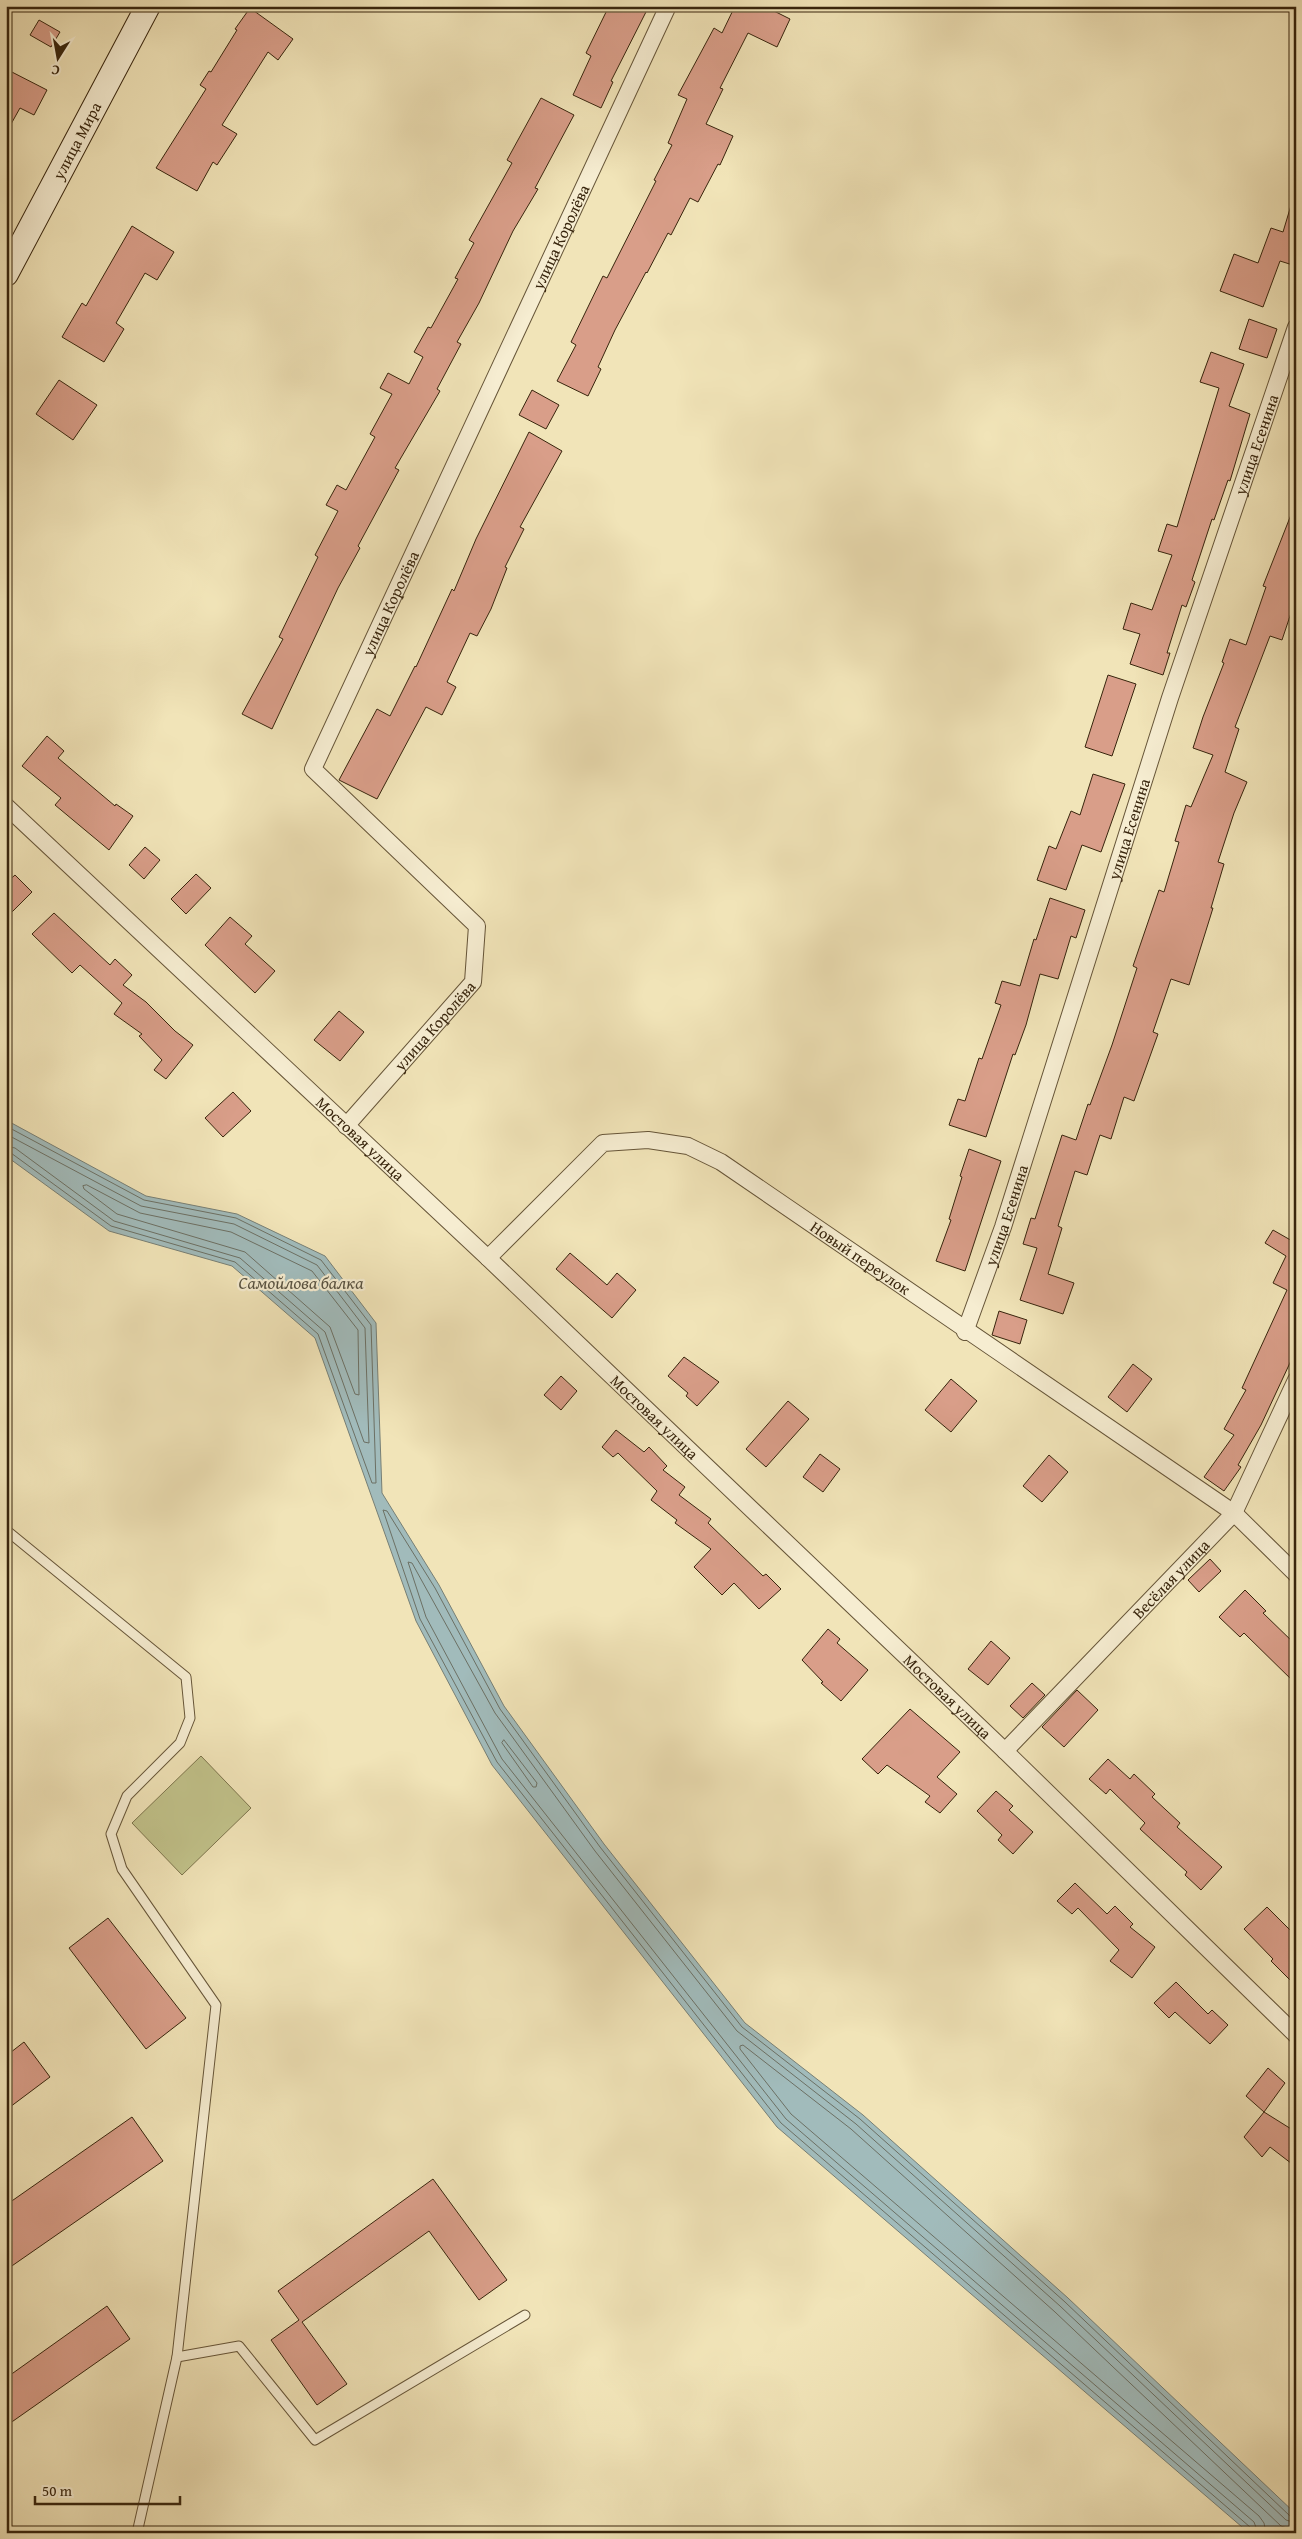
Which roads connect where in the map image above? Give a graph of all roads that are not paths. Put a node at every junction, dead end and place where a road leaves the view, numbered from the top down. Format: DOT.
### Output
graph roads {
  1 [pos="148,6"];
  2 [pos="668,6"];
  3 [pos="6,274"];
  4 [pos="1296,327"];
  5 [pos="6,806"];
  6 [pos="346,1126"];
  7 [pos="488,1258"];
  8 [pos="966,1332"];
  9 [pos="1296,1380"];
  10 [pos="1234,1514"];
  11 [pos="6,1530"];
  12 [pos="1296,1574"];
  13 [pos="1005,1752"];
  14 [pos="1296,2035"];
  15 [pos="525,2315"];
  16 [pos="177,2357"];
  17 [pos="137,2533"];
  1 -- 3 [label="main road, улица Мира"];
  2 -- 6 [label="street, улица Королёва"];
  4 -- 8 [label="street, улица Есенина"];
  5 -- 6 [label="street, Мостовая улица"];
  6 -- 7 [label="street, Мостовая улица"];
  7 -- 8 [label="street, Новый переулок"];
  7 -- 13 [label="street, Мостовая улица"];
  8 -- 10 [label="street, Новый переулок"];
  9 -- 10 [label="street, Весёлая улица"];
  10 -- 12 [label="street, Новый переулок"];
  10 -- 13 [label="street, Весёлая улица"];
  11 -- 16 [label="lane"];
  13 -- 14 [label="street, Мостовая улица"];
  15 -- 16 [label="lane"];
  16 -- 17 [label="lane"];
}
